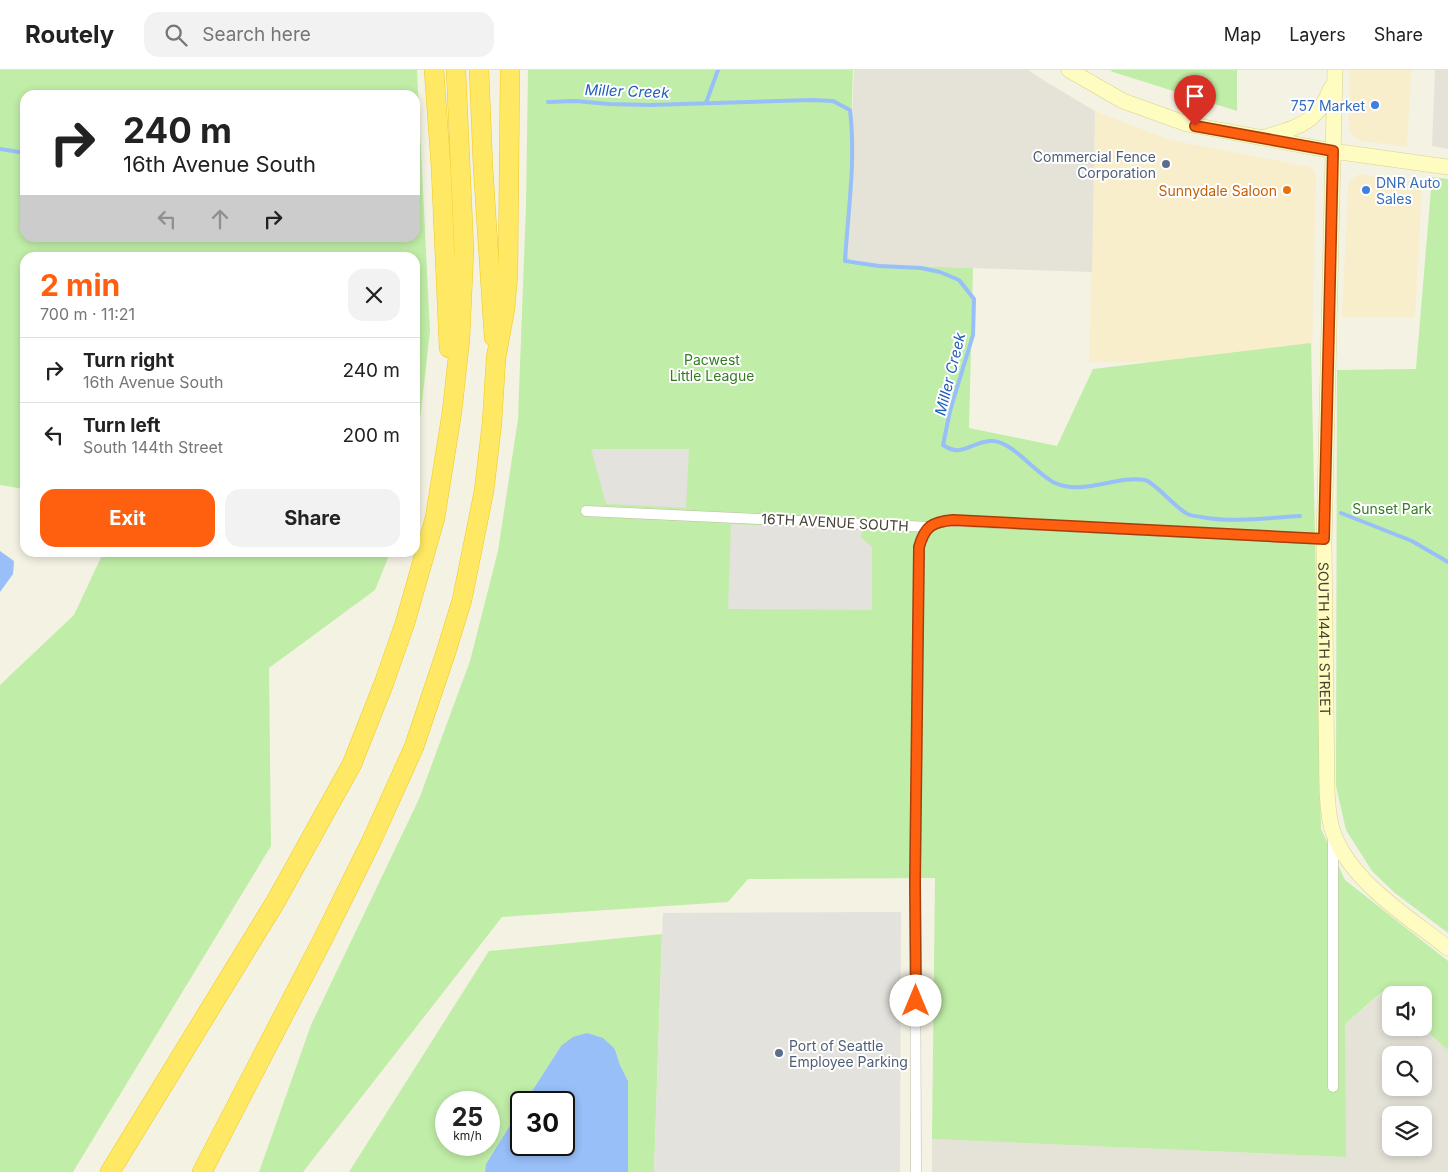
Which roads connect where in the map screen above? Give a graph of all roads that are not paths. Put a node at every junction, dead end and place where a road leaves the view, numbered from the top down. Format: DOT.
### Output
graph roads {
  1 [pos="434,70"];
  2 [pos="456,70"];
  3 [pos="479,70"];
  4 [pos="510,70"];
  5 [pos="1069,70"];
  6 [pos="1335,75"];
  7 [pos="1262,138"];
  8 [pos="1333,151"];
  9 [pos="1448,167"];
  10 [pos="496,358"];
  11 [pos="452,412"];
  12 [pos="586,511"];
  13 [pos="929,527"];
  14 [pos="1324,539"];
  15 [pos="1333,832"];
  16 [pos="1448,948"];
  17 [pos="1333,1087"];
  18 [pos="110,1172"];
  19 [pos="202,1172"];
  20 [pos="916,1172"];
  1 -- 11 [label="highway"];
  2 -- 11 [label="highway"];
  3 -- 10 [label="highway"];
  4 -- 10 [label="highway"];
  5 -- 7 [label="street"];
  6 -- 7 [label="street"];
  6 -- 8 [label="street, SOUTH 144TH STREET"];
  7 -- 8 [label="street"];
  8 -- 9 [label="street"];
  8 -- 14 [label="street, SOUTH 144TH STREET"];
  10 -- 19 [label="highway"];
  11 -- 18 [label="highway"];
  12 -- 13 [label="street, 16TH AVENUE SOUTH"];
  13 -- 14 [label="street, 16TH AVENUE SOUTH"];
  13 -- 20 [label="street"];
  14 -- 15 [label="street, SOUTH 144TH STREET"];
  15 -- 16 [label="street"];
  15 -- 17 [label="street, SOUTH 144TH STREET"];
}
